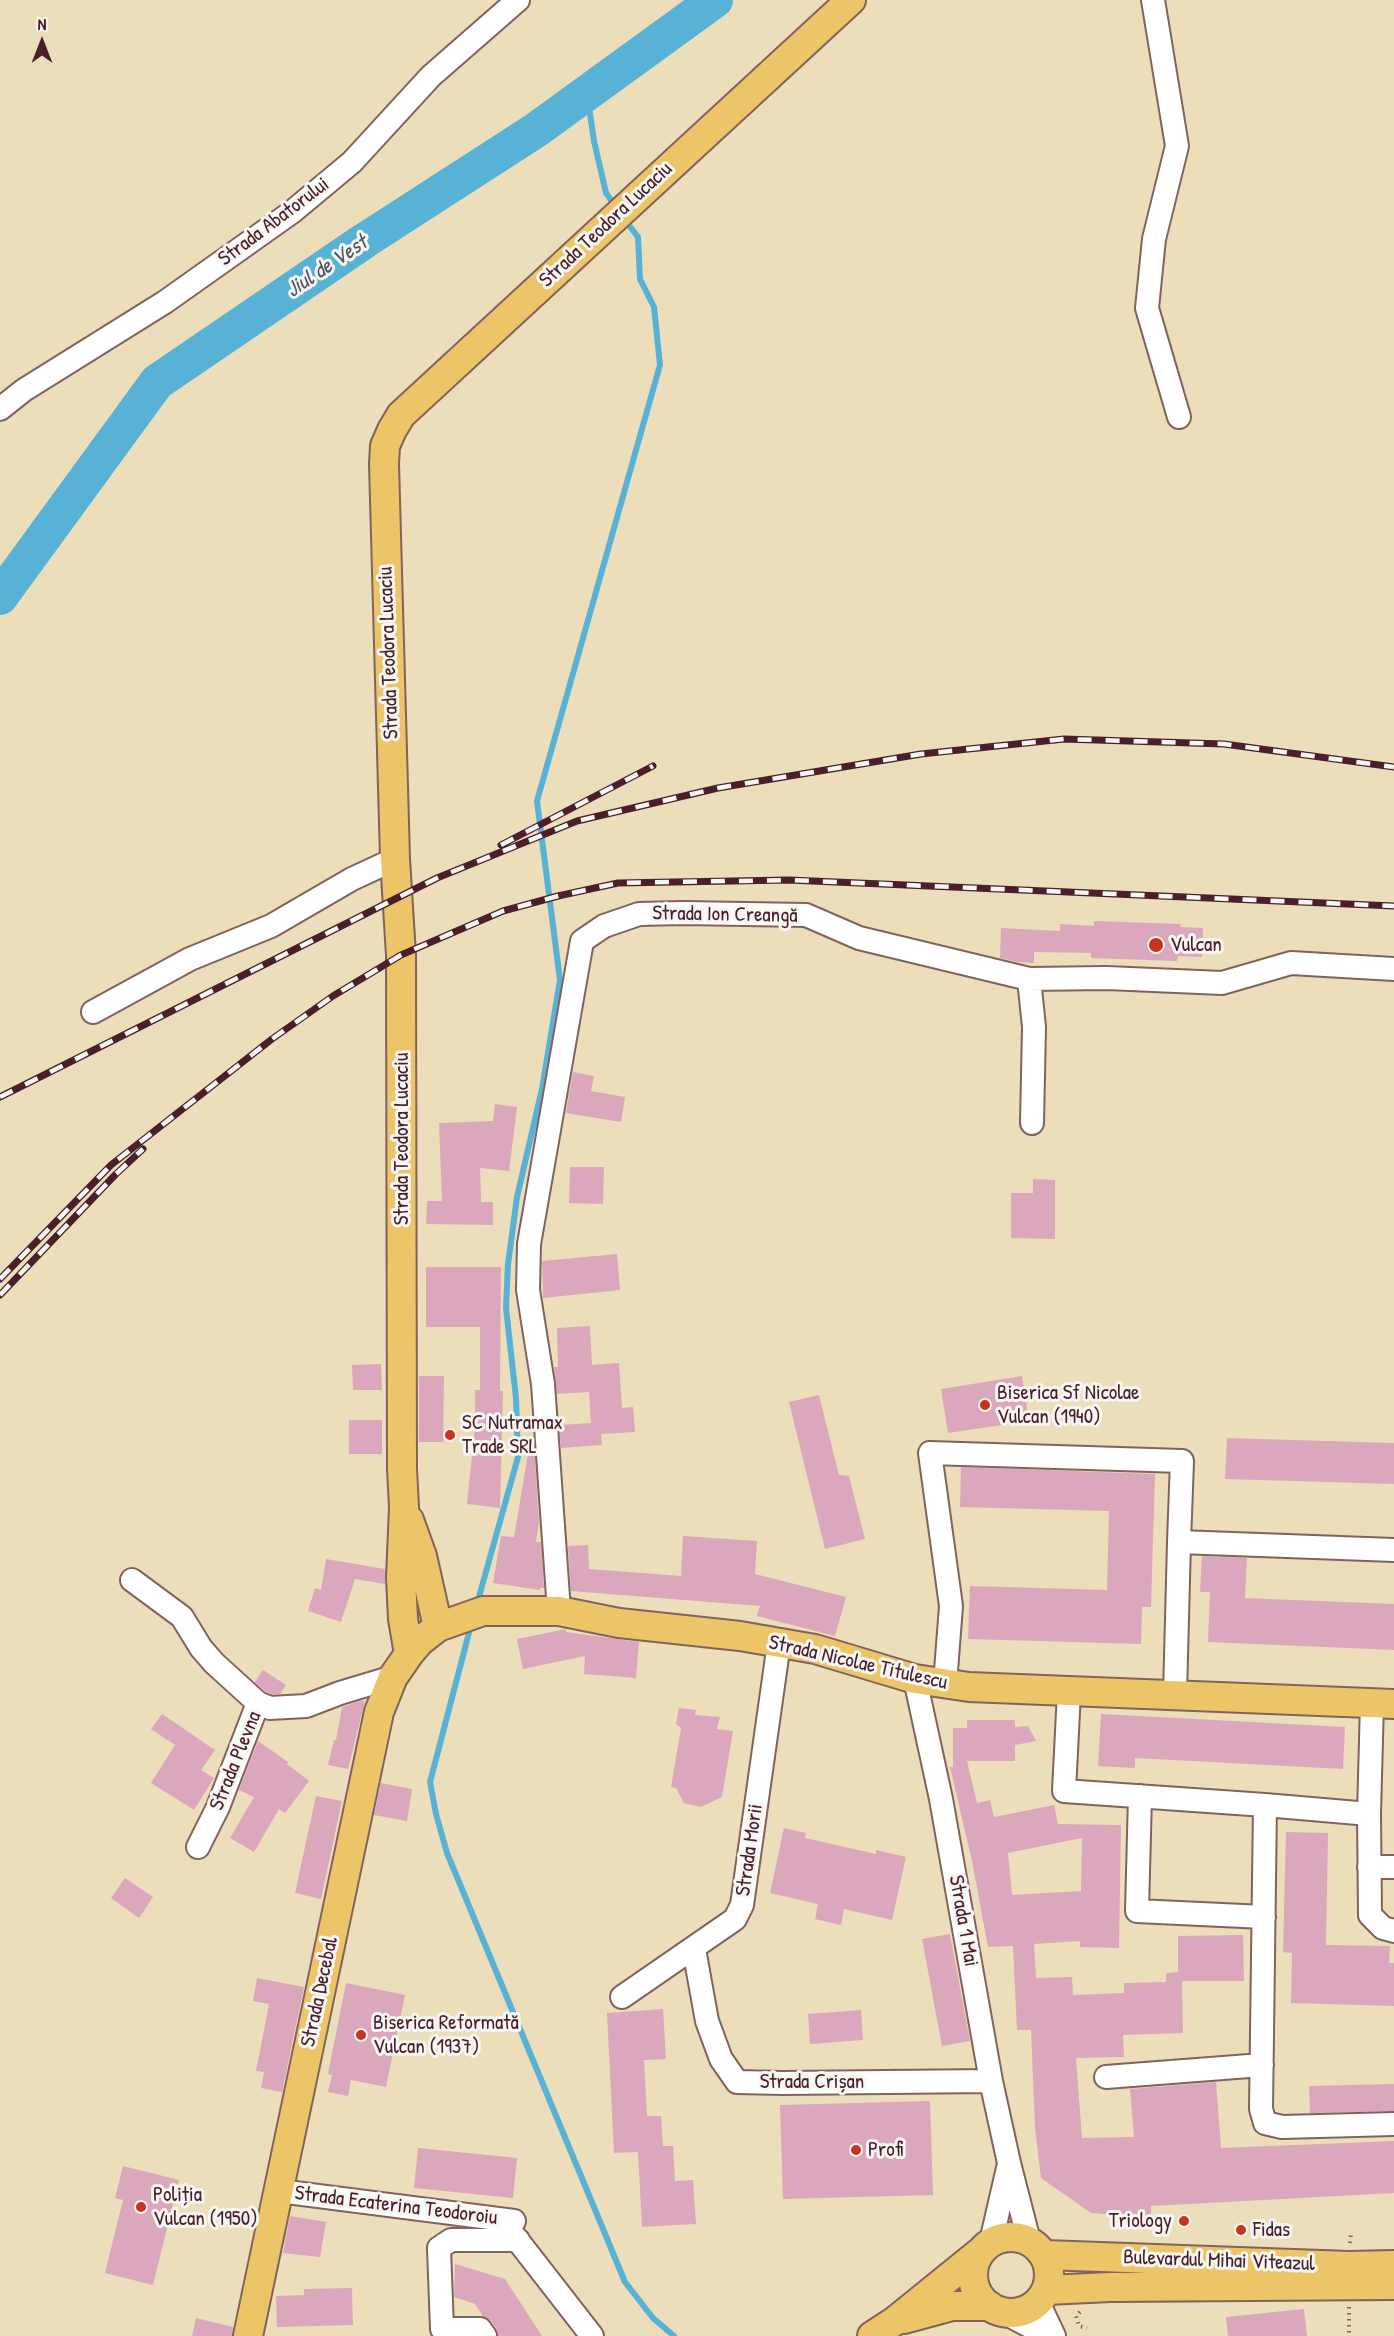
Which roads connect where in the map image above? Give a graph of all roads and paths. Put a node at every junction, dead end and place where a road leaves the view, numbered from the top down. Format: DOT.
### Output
graph roads {
  1 [pos="518,0"];
  2 [pos="851,0"];
  3 [pos="1153,0"];
  4 [pos="0,409"];
  5 [pos="1179,417"];
  6 [pos="394,859"];
  7 [pos="1394,969"];
  8 [pos="1029,979"];
  9 [pos="93,1012"];
  10 [pos="1032,1123"];
  11 [pos="404,1507"];
  12 [pos="1179,1542"];
  13 [pos="1394,1550"];
  14 [pos="132,1580"];
  15 [pos="559,1611"];
  16 [pos="438,1628"];
  17 [pos="779,1643"];
  18 [pos="401,1666"];
  19 [pos="915,1679"];
  20 [pos="945,1684"];
  21 [pos="1069,1692"];
  22 [pos="1175,1695"];
  23 [pos="258,1703"];
  24 [pos="1383,1704"];
  25 [pos="1140,1796"];
  26 [pos="1265,1805"];
  27 [pos="1369,1814"];
  28 [pos="198,1847"];
  29 [pos="1369,1867"];
  30 [pos="1394,1867"];
  31 [pos="1264,1917"];
  32 [pos="1394,1931"];
  33 [pos="694,1949"];
  34 [pos="622,1997"];
  35 [pos="1262,2065"];
  36 [pos="1106,2077"];
  37 [pos="992,2081"];
  38 [pos="1394,2124"];
  39 [pos="1009,2163"];
  40 [pos="279,2191"];
  41 [pos="511,2227"];
  42 [pos="985,2248"];
  43 [pos="1037,2248"];
  44 [pos="1394,2265"];
  45 [pos="1394,2285"];
  46 [pos="1042,2296"];
  47 [pos="1348,2300"];
  48 [pos="997,2309"];
  49 [pos="883,2329"];
  50 [pos="248,2336"];
  51 [pos="485,2336"];
  52 [pos="592,2336"];
  53 [pos="1048,2336"];
  54 [pos="1054,2336"];
  55 [pos="1349,2336"];
  1 -- 4 [label="street, Strada Abatorului"];
  2 -- 6 [label="main road, Strada Teodora Lucaciu"];
  3 -- 5 [label="street"];
  6 -- 9 [label="street"];
  6 -- 11 [label="main road, Strada Teodora Lucaciu"];
  7 -- 8 [label="street, Strada Ion Creangă"];
  8 -- 10 [label="street"];
  8 -- 15 [label="street, Strada Ion Creangă"];
  11 -- 16 [label="main road, Strada Teodora Lucaciu"];
  11 -- 18 [label="main road, Strada Teodora Lucaciu"];
  12 -- 13 [label="street"];
  12 -- 20 [label="street"];
  12 -- 22 [label="street"];
  14 -- 23 [label="street"];
  15 -- 16 [label="main road, Strada Nicolae Titulescu"];
  15 -- 17 [label="main road, Strada Nicolae Titulescu"];
  16 -- 18 [label="main road, Strada Nicolae Titulescu"];
  17 -- 19 [label="main road, Strada Nicolae Titulescu"];
  17 -- 33 [label="street, Strada Morii"];
  18 -- 23 [label="street, Strada Plevna"];
  18 -- 40 [label="main road, Strada Decebal"];
  19 -- 20 [label="main road, Strada Nicolae Titulescu"];
  19 -- 37 [label="street, Strada 1 Mai"];
  20 -- 21 [label="main road, Strada Nicolae Titulescu"];
  21 -- 22 [label="main road, Strada Nicolae Titulescu"];
  21 -- 25 [label="street"];
  22 -- 24 [label="main road, Strada Nicolae Titulescu"];
  23 -- 28 [label="street, Strada Plevna"];
  24 -- 27 [label="street"];
  25 -- 26 [label="street"];
  25 -- 31 [label="street"];
  26 -- 27 [label="street"];
  26 -- 31 [label="street"];
  27 -- 29 [label="street"];
  29 -- 30 [label="street"];
  29 -- 32 [label="street"];
  31 -- 35 [label="street"];
  33 -- 34 [label="street, Strada Morii"];
  33 -- 37 [label="street, Strada Crișan"];
  35 -- 36 [label="street"];
  35 -- 38 [label="street"];
  37 -- 39 [label="street, Strada 1 Mai"];
  39 -- 42 [label="street, Strada 1 Mai"];
  39 -- 43 [label="street, Strada 1 Mai"];
  40 -- 41 [label="street, Strada Ecaterina Teodoroiu"];
  40 -- 50 [label="main road, Strada Decebal"];
  41 -- 51 [label="street"];
  41 -- 52 [label="street"];
  42 -- 43 [label="main road"];
  42 -- 48 [label="main road"];
  42 -- 49 [label="main road"];
  43 -- 44 [label="main road, Bulevardul Mihai Viteazul"];
  43 -- 46 [label="main road"];
  45 -- 46 [label="main road, Bulevardul Mihai Viteazul"];
  46 -- 48 [label="main road"];
  46 -- 54 [label="street"];
  47 -- 55 [label="path"];
  48 -- 49 [label="main road"];
  48 -- 53 [label="street"];
}
